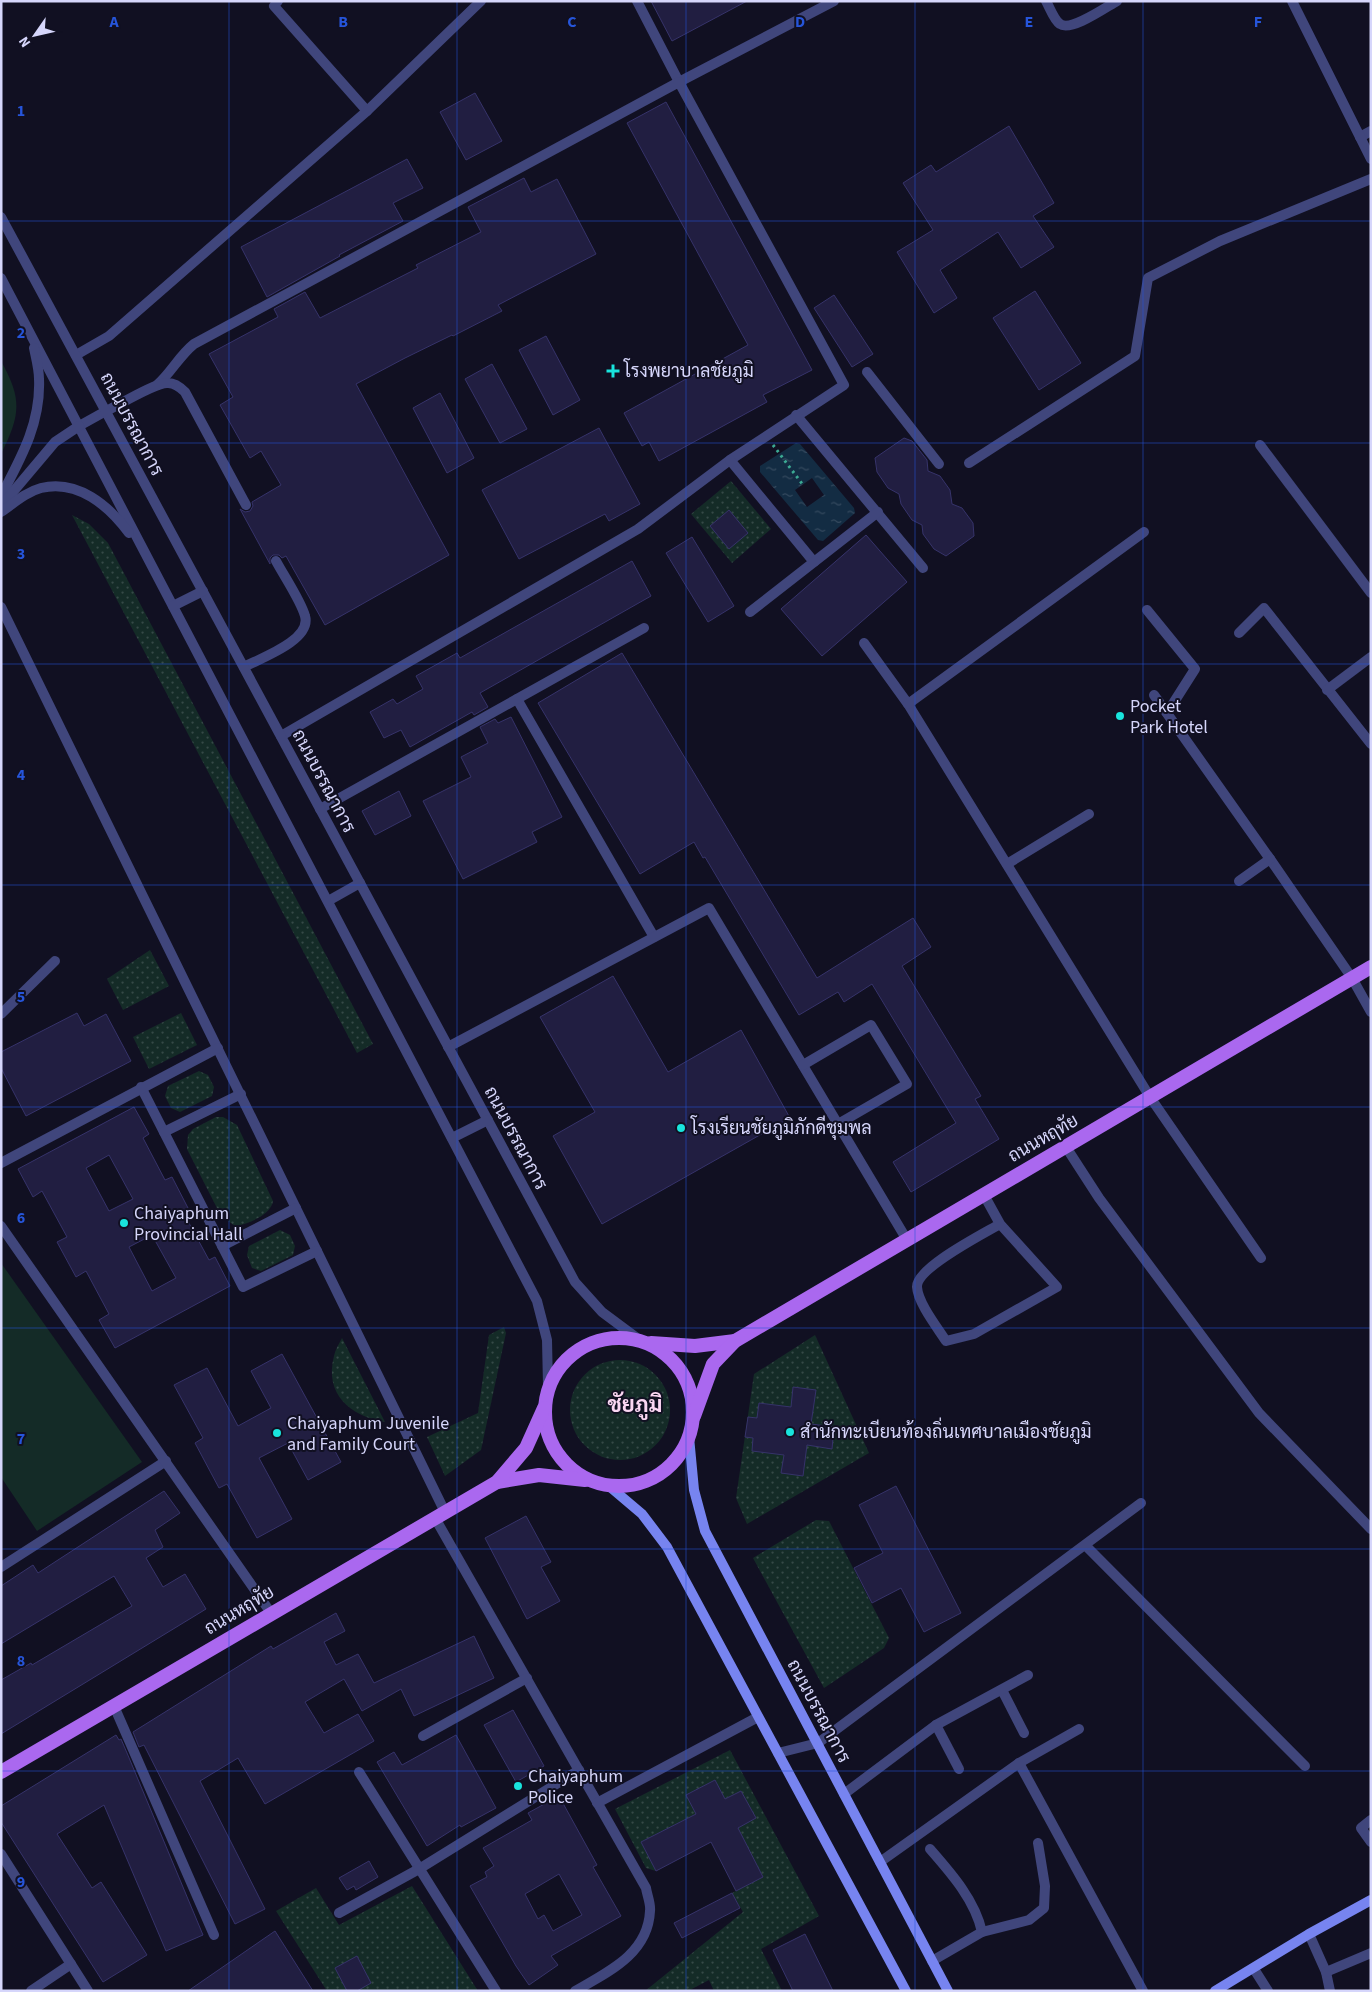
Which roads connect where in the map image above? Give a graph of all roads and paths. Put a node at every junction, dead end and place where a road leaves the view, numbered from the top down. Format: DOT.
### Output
graph roads {
  1 [pos="278,1"];
  2 [pos="481,1"];
  3 [pos="637,1"];
  4 [pos="834,1"];
  5 [pos="1046,1"];
  6 [pos="1117,1"];
  7 [pos="1292,1"];
  8 [pos="680,82"];
  9 [pos="367,110"];
  10 [pos="1371,131"];
  11 [pos="1360,137"];
  12 [pos="1371,159"];
  13 [pos="1371,179"];
  14 [pos="1,217"];
  15 [pos="1,278"];
  16 [pos="32,338"];
  17 [pos="76,355"];
  18 [pos="867,372"];
  19 [pos="157,386"];
  20 [pos="106,411"];
  21 [pos="796,415"];
  22 [pos="79,426"];
  23 [pos="1260,444"];
  24 [pos="779,454"];
  25 [pos="730,460"];
  26 [pos="969,462"];
  27 [pos="940,464"];
  28 [pos="803,484"];
  29 [pos="1,496"];
  30 [pos="246,505"];
  31 [pos="1,506"];
  32 [pos="1,512"];
  33 [pos="878,512"];
  34 [pos="1144,532"];
  35 [pos="145,553"];
  36 [pos="276,561"];
  37 [pos="814,562"];
  38 [pos="923,568"];
  39 [pos="203,591"];
  40 [pos="1371,593"];
  41 [pos="173,606"];
  42 [pos="1,607"];
  43 [pos="1148,610"];
  44 [pos="750,612"];
  45 [pos="644,628"];
  46 [pos="1239,633"];
  47 [pos="864,643"];
  48 [pos="1371,657"];
  49 [pos="244,668"];
  50 [pos="1327,690"];
  51 [pos="1154,695"];
  52 [pos="517,699"];
  53 [pos="908,704"];
  54 [pos="1166,713"];
  55 [pos="281,736"];
  56 [pos="1371,744"];
  57 [pos="320,809"];
  58 [pos="1089,814"];
  59 [pos="1270,859"];
  60 [pos="1007,864"];
  61 [pos="1239,881"];
  62 [pos="360,883"];
  63 [pos="328,901"];
  64 [pos="654,937"];
  65 [pos="55,961"];
  66 [pos="1371,967"];
  67 [pos="1352,978"];
  68 [pos="1371,1012"];
  69 [pos="1,1014"];
  70 [pos="448,1047"];
  71 [pos="218,1048"];
  72 [pos="803,1065"];
  73 [pos="141,1087"];
  74 [pos="240,1094"];
  75 [pos="1150,1097"];
  76 [pos="488,1120"];
  77 [pos="838,1124"];
  78 [pos="164,1132"];
  79 [pos="452,1138"];
  80 [pos="1066,1146"];
  81 [pos="1,1163"];
  82 [pos="984,1194"];
  83 [pos="296,1208"];
  84 [pos="1000,1224"];
  85 [pos="1,1226"];
  86 [pos="907,1240"];
  87 [pos="222,1246"];
  88 [pos="317,1251"];
  89 [pos="1261,1258"];
  90 [pos="735,1341"];
  91 [pos="645,1342"];
  92 [pos="548,1386"];
  93 [pos="544,1408"];
  94 [pos="694,1416"];
  95 [pos="690,1437"];
  96 [pos="166,1462"];
  97 [pos="588,1480"];
  98 [pos="497,1482"];
  99 [pos="609,1486"];
  100 [pos="1141,1503"];
  101 [pos="440,1515"];
  102 [pos="1371,1530"];
  103 [pos="1086,1546"];
  104 [pos="1,1567"];
  105 [pos="271,1612"];
  106 [pos="1028,1675"];
  107 [pos="526,1678"];
  108 [pos="1002,1690"];
  109 [pos="114,1706"];
  110 [pos="758,1717"];
  111 [pos="936,1725"];
  112 [pos="1079,1729"];
  113 [pos="1024,1733"];
  114 [pos="423,1736"];
  115 [pos="818,1743"];
  116 [pos="778,1753"];
  117 [pos="1020,1763"];
  118 [pos="1305,1766"];
  119 [pos="959,1769"];
  120 [pos="578,1770"];
  121 [pos="1,1772"];
  122 [pos="359,1772"];
  123 [pos="844,1794"];
  124 [pos="597,1803"];
  125 [pos="1371,1820"];
  126 [pos="1371,1842"];
  127 [pos="1038,1843"];
  128 [pos="930,1849"];
  129 [pos="1,1854"];
  130 [pos="880,1862"];
  131 [pos="418,1870"];
  132 [pos="1371,1900"];
  133 [pos="339,1912"];
  134 [pos="982,1932"];
  135 [pos="1309,1934"];
  136 [pos="214,1935"];
  137 [pos="1371,1953"];
  138 [pos="932,1961"];
  139 [pos="71,1964"];
  140 [pos="1254,1969"];
  141 [pos="1326,1972"];
  142 [pos="31,1991"];
  143 [pos="88,1991"];
  144 [pos="496,1991"];
  145 [pos="575,1991"];
  146 [pos="906,1991"];
  147 [pos="948,1991"];
  148 [pos="1143,1991"];
  149 [pos="1215,1991"];
  150 [pos="1268,1991"];
  151 [pos="1330,1991"];
  1 -- 9 [label="street"];
  2 -- 9 [label="street"];
  3 -- 8 [label="street"];
  4 -- 8 [label="street"];
  5 -- 6 [label="street"];
  7 -- 11 [label="street"];
  8 -- 19 [label="street"];
  8 -- 21 [label="street"];
  9 -- 17 [label="street"];
  10 -- 11 [label="street"];
  11 -- 12 [label="street"];
  13 -- 26 [label="street"];
  14 -- 17 [label="street, ถนนบรรณาการ"];
  15 -- 16 [label="street"];
  16 -- 22 [label="street"];
  16 -- 29 [label="street"];
  17 -- 20 [label="street, ถนนบรรณาการ"];
  18 -- 27 [label="street"];
  19 -- 20 [label="street"];
  19 -- 30 [label="street"];
  20 -- 22 [label="street"];
  20 -- 39 [label="street, ถนนบรรณาการ"];
  21 -- 25 [label="street"];
  21 -- 33 [label="street"];
  22 -- 31 [label="street"];
  22 -- 35 [label="street"];
  23 -- 40 [label="street"];
  24 -- 28 [label="path"];
  25 -- 37 [label="street"];
  25 -- 55 [label="street"];
  32 -- 35 [label="street"];
  33 -- 37 [label="street"];
  33 -- 38 [label="street"];
  34 -- 53 [label="street"];
  35 -- 41 [label="street"];
  36 -- 49 [label="street"];
  37 -- 44 [label="street"];
  39 -- 41 [label="street"];
  39 -- 49 [label="street, ถนนบรรณาการ"];
  41 -- 63 [label="street"];
  42 -- 71 [label="street"];
  43 -- 54 [label="street"];
  45 -- 52 [label="street"];
  46 -- 50 [label="street"];
  47 -- 53 [label="street"];
  48 -- 50 [label="street"];
  49 -- 55 [label="street, ถนนบรรณาการ"];
  50 -- 56 [label="street"];
  51 -- 54 [label="street"];
  52 -- 57 [label="street"];
  52 -- 64 [label="street"];
  53 -- 60 [label="street"];
  54 -- 59 [label="street"];
  55 -- 57 [label="street, ถนนบรรณาการ"];
  57 -- 62 [label="street, ถนนบรรณาการ"];
  58 -- 60 [label="street"];
  59 -- 61 [label="street"];
  59 -- 67 [label="street"];
  60 -- 75 [label="street"];
  62 -- 63 [label="street"];
  62 -- 70 [label="street, ถนนบรรณาการ"];
  63 -- 79 [label="street"];
  64 -- 70 [label="street"];
  64 -- 72 [label="street"];
  65 -- 69 [label="street"];
  66 -- 67 [label="main road, ถนนหฤทัย"];
  67 -- 68 [label="street"];
  67 -- 75 [label="main road, ถนนหฤทัย"];
  70 -- 76 [label="street, ถนนบรรณาการ"];
  71 -- 73 [label="street"];
  71 -- 74 [label="street"];
  72 -- 77 [label="street"];
  72 -- 77 [label="street"];
  73 -- 78 [label="street"];
  73 -- 81 [label="street"];
  74 -- 78 [label="street"];
  74 -- 83 [label="street"];
  75 -- 80 [label="main road, ถนนหฤทัย"];
  75 -- 89 [label="street"];
  76 -- 79 [label="street"];
  76 -- 91 [label="street, ถนนบรรณาการ"];
  77 -- 86 [label="street"];
  78 -- 87 [label="street"];
  79 -- 92 [label="street"];
  80 -- 82 [label="main road, ถนนหฤทัย"];
  80 -- 102 [label="street"];
  82 -- 84 [label="street"];
  82 -- 86 [label="main road, ถนนหฤทัย"];
  83 -- 87 [label="street"];
  83 -- 88 [label="street"];
  84 -- 84 [label="street"];
  85 -- 96 [label="street"];
  86 -- 90 [label="main road, ถนนหฤทัย"];
  87 -- 88 [label="street"];
  88 -- 101 [label="street"];
  90 -- 91 [label="main road, ถนนหฤทัย"];
  90 -- 94 [label="main road, ถนนหฤทัย"];
  91 -- 92 [label="main road"];
  91 -- 94 [label="main road"];
  92 -- 93 [label="main road"];
  93 -- 97 [label="main road"];
  93 -- 98 [label="main road, ถนนหฤทัย"];
  94 -- 95 [label="main road"];
  95 -- 99 [label="main road"];
  95 -- 115 [label="main road, ถนนบรรณาการ"];
  96 -- 104 [label="street"];
  96 -- 105 [label="street"];
  97 -- 98 [label="main road, ถนนหฤทัย"];
  97 -- 99 [label="main road"];
  98 -- 101 [label="main road, ถนนหฤทัย"];
  99 -- 110 [label="main road"];
  100 -- 103 [label="street"];
  101 -- 105 [label="main road, ถนนหฤทัย"];
  101 -- 107 [label="street"];
  103 -- 115 [label="street"];
  103 -- 118 [label="street"];
  105 -- 109 [label="main road, ถนนหฤทัย"];
  106 -- 108 [label="street"];
  107 -- 114 [label="street"];
  107 -- 120 [label="street"];
  108 -- 111 [label="street"];
  108 -- 113 [label="street"];
  109 -- 121 [label="main road, ถนนหฤทัย"];
  109 -- 136 [label="street"];
  110 -- 116 [label="main road"];
  110 -- 124 [label="street"];
  111 -- 119 [label="street"];
  111 -- 123 [label="street"];
  112 -- 117 [label="street"];
  115 -- 116 [label="street"];
  115 -- 123 [label="main road, ถนนบรรณาการ"];
  116 -- 146 [label="main road"];
  117 -- 130 [label="street"];
  117 -- 148 [label="street"];
  120 -- 124 [label="street"];
  120 -- 131 [label="street"];
  122 -- 131 [label="street"];
  123 -- 130 [label="main road, ถนนบรรณาการ"];
  124 -- 145 [label="street"];
  125 -- 126 [label="street"];
  127 -- 134 [label="street"];
  128 -- 134 [label="street"];
  129 -- 139 [label="street"];
  130 -- 138 [label="main road, ถนนบรรณาการ"];
  131 -- 133 [label="street"];
  131 -- 144 [label="street"];
  132 -- 135 [label="main road"];
  134 -- 138 [label="street"];
  135 -- 140 [label="main road"];
  135 -- 141 [label="street"];
  137 -- 141 [label="street"];
  138 -- 147 [label="main road, ถนนบรรณาการ"];
  139 -- 142 [label="street"];
  139 -- 143 [label="street"];
  140 -- 149 [label="main road"];
  140 -- 150 [label="street"];
  141 -- 151 [label="street"];
}
